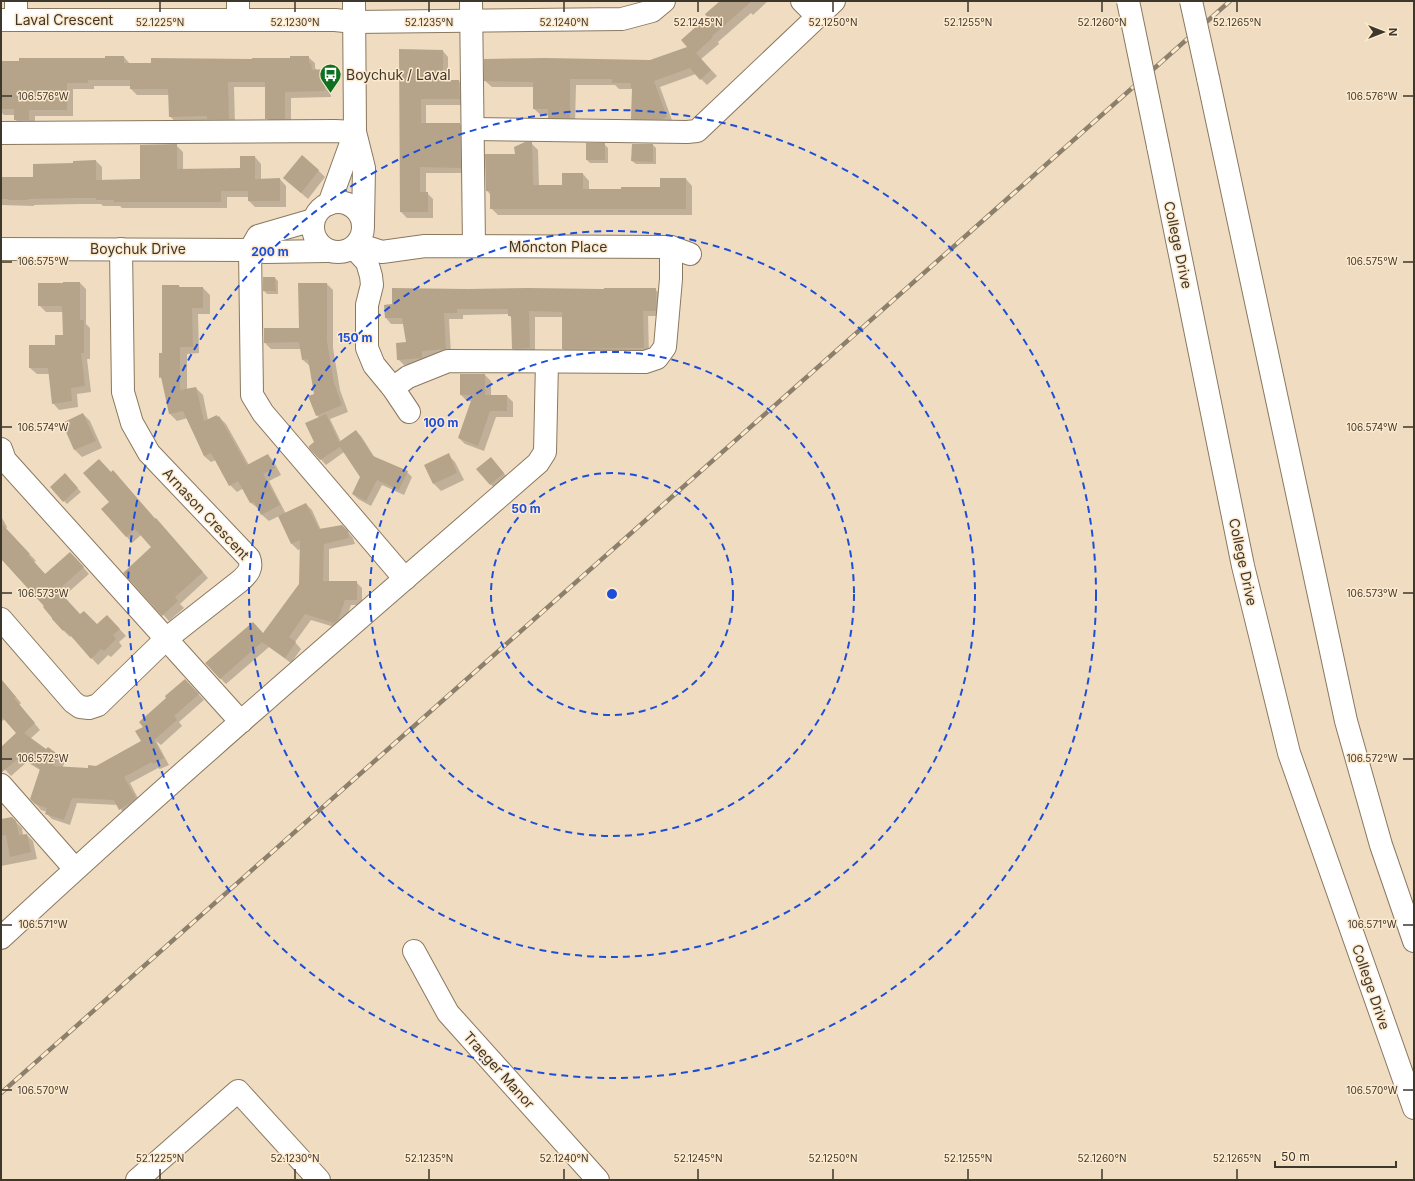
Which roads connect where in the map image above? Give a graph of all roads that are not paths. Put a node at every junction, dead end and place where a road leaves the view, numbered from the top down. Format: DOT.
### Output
graph roads {
  1 [pos="664,1"];
  2 [pos="834,1"];
  3 [pos="1128,1"];
  4 [pos="1191,1"];
  5 [pos="809,9"];
  6 [pos="126,10"];
  7 [pos="471,10"];
  8 [pos="238,11"];
  9 [pos="354,11"];
  10 [pos="11,14"];
  11 [pos="473,129"];
  12 [pos="355,132"];
  13 [pos="1,133"];
  14 [pos="328,204"];
  15 [pos="314,220"];
  16 [pos="351,241"];
  17 [pos="474,246"];
  18 [pos="1,248"];
  19 [pos="121,249"];
  20 [pos="250,250"];
  21 [pos="547,362"];
  22 [pos="393,388"];
  23 [pos="409,412"];
  24 [pos="1,449"];
  25 [pos="405,579"];
  26 [pos="1,619"];
  27 [pos="166,639"];
  28 [pos="241,722"];
  29 [pos="1,785"];
  30 [pos="75,869"];
  31 [pos="1,938"];
  32 [pos="1414,941"];
  33 [pos="414,951"];
  34 [pos="1414,1108"];
  35 [pos="137,1180"];
  36 [pos="319,1180"];
  37 [pos="598,1180"];
  1 -- 7 [label="main road, Laval Crescent"];
  2 -- 5 [label="main road"];
  3 -- 34 [label="main road, College Drive, bridge"];
  4 -- 32 [label="main road, bridge"];
  5 -- 11 [label="main road"];
  6 -- 8 [label="main road, Laval Crescent"];
  6 -- 10 [label="main road, Laval Crescent"];
  7 -- 9 [label="main road, Laval Crescent"];
  7 -- 11 [label="main road"];
  8 -- 9 [label="main road, Laval Crescent"];
  9 -- 12 [label="main road"];
  11 -- 17 [label="main road"];
  12 -- 13 [label="main road"];
  12 -- 14 [label="main road"];
  12 -- 16 [label="main road"];
  14 -- 15 [label="main road"];
  14 -- 16 [label="main road"];
  15 -- 16 [label="main road"];
  15 -- 20 [label="main road"];
  16 -- 17 [label="main road, Moncton Place"];
  16 -- 20 [label="main road, Boychuk Drive"];
  16 -- 22 [label="main road"];
  17 -- 21 [label="main road, Moncton Place"];
  18 -- 19 [label="main road, Boychuk Drive"];
  19 -- 20 [label="main road, Boychuk Drive"];
  19 -- 27 [label="main road, Arnason Crescent"];
  20 -- 25 [label="main road"];
  21 -- 22 [label="main road"];
  21 -- 25 [label="main road"];
  22 -- 23 [label="main road"];
  24 -- 27 [label="main road"];
  25 -- 28 [label="main road"];
  26 -- 27 [label="main road, Arnason Crescent"];
  27 -- 28 [label="main road"];
  28 -- 30 [label="main road"];
  29 -- 30 [label="main road"];
  30 -- 31 [label="main road"];
  33 -- 37 [label="main road, Traeger Manor"];
  35 -- 36 [label="main road"];
}
